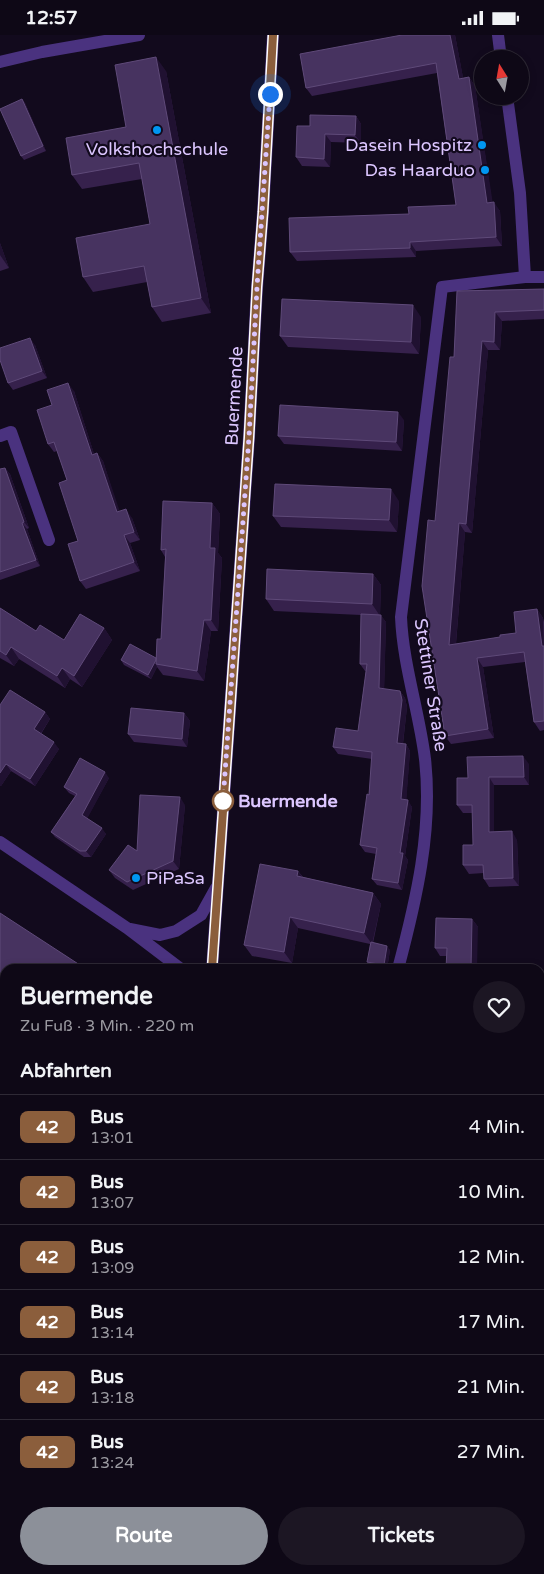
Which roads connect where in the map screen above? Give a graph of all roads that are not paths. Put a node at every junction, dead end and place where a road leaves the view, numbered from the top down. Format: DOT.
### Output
graph roads {
  1 [pos="140,35"];
  2 [pos="273,35"];
  3 [pos="498,35"];
  4 [pos="500,50"];
  5 [pos="0,62"];
  6 [pos="508,105"];
  7 [pos="525,277"];
  8 [pos="544,277"];
  9 [pos="0,436"];
  10 [pos="48,540"];
  11 [pos="0,842"];
  12 [pos="218,885"];
  13 [pos="127,928"];
  14 [pos="174,964"];
  15 [pos="212,964"];
  16 [pos="399,964"];
  1 -- 5 [label="street"];
  2 -- 12 [label="street, Buermende"];
  3 -- 4 [label="street"];
  6 -- 7 [label="street"];
  7 -- 8 [label="street"];
  7 -- 16 [label="street, Stettiner Straße"];
  9 -- 10 [label="street"];
  11 -- 13 [label="street"];
  12 -- 13 [label="street"];
  12 -- 15 [label="street, Buermende"];
  13 -- 14 [label="street"];
}
